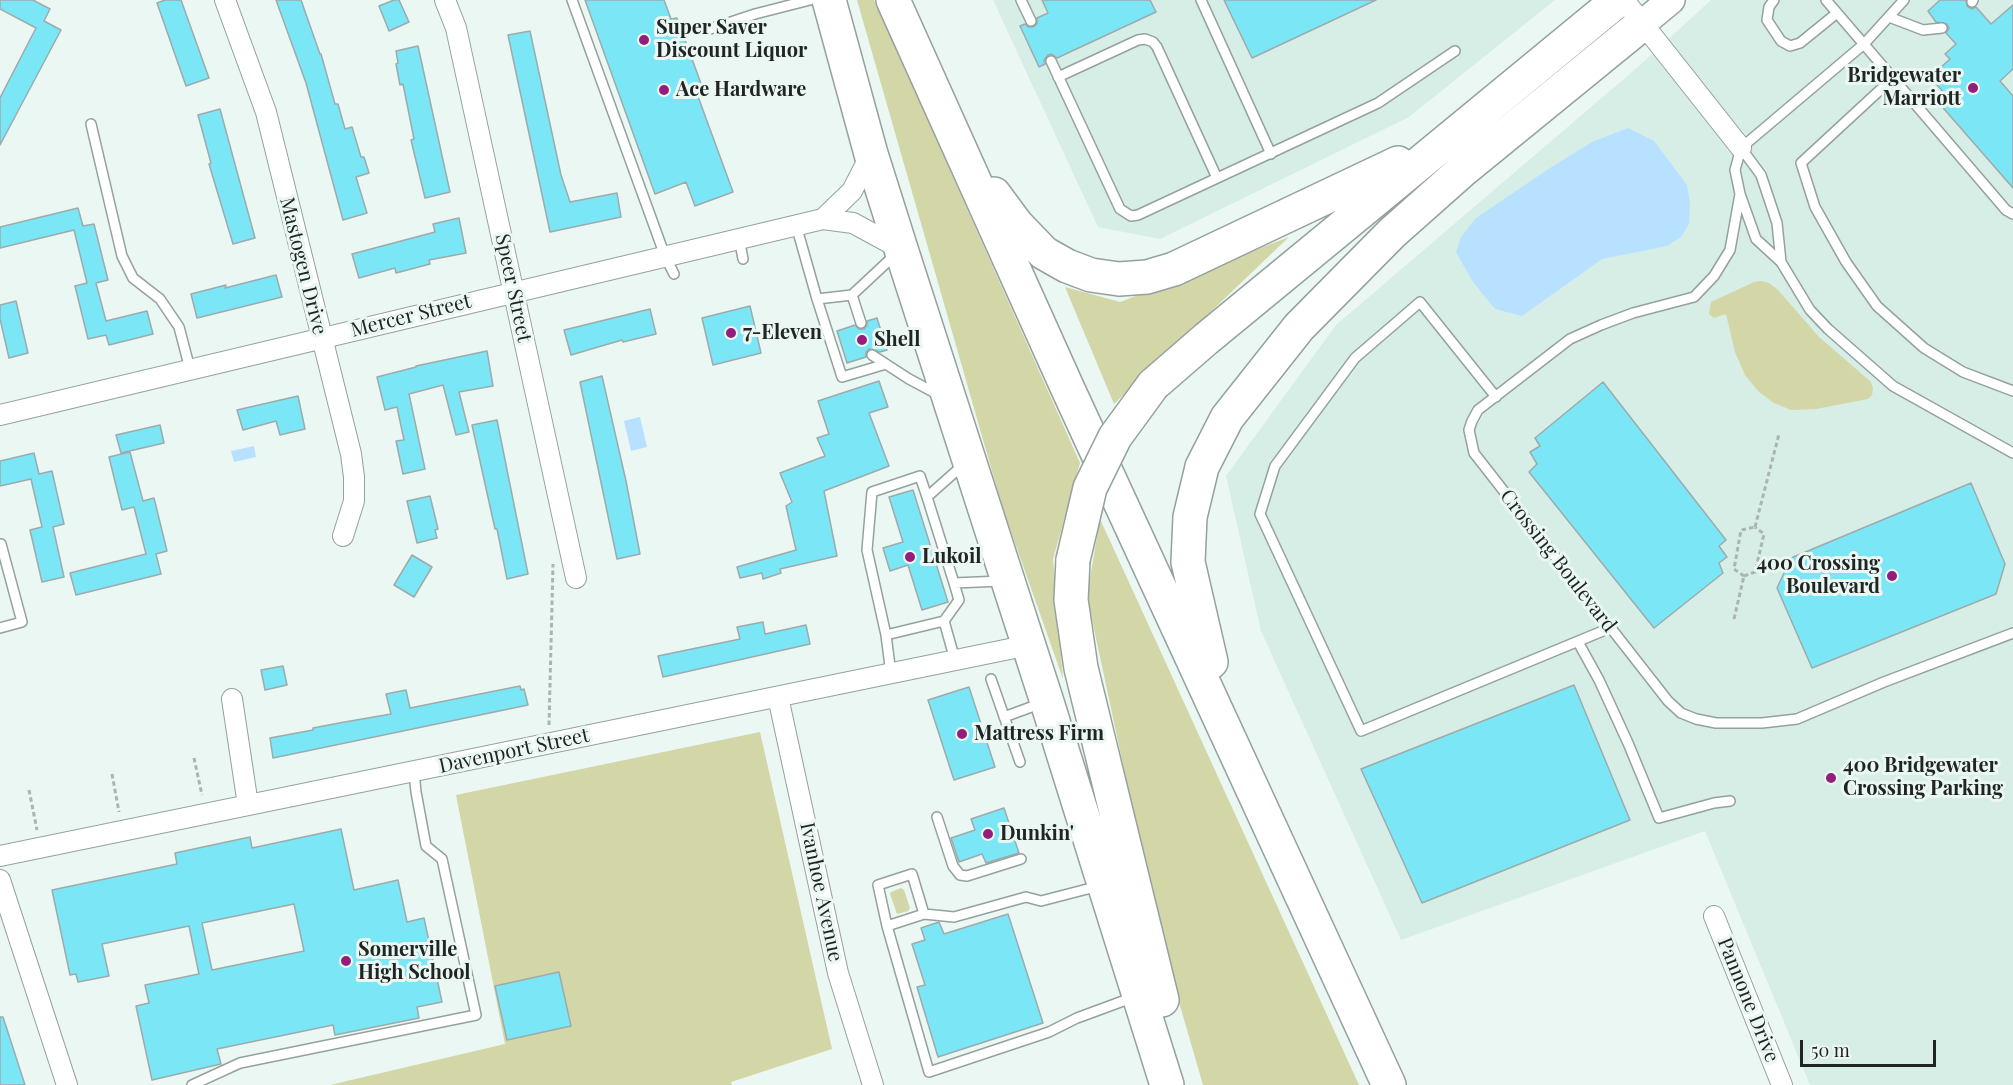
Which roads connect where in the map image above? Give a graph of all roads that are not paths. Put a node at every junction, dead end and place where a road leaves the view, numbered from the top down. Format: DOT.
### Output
graph roads {
  1 [pos="225,0"];
  2 [pos="446,0"];
  3 [pos="572,0"];
  4 [pos="810,0"];
  5 [pos="829,0"];
  6 [pos="893,0"];
  7 [pos="1021,0"];
  8 [pos="1201,0"];
  9 [pos="1618,0"];
  10 [pos="1671,0"];
  11 [pos="1774,0"];
  12 [pos="1826,0"];
  13 [pos="1904,0"];
  14 [pos="1633,12"];
  15 [pos="1837,13"];
  16 [pos="1889,17"];
  17 [pos="1031,21"];
  18 [pos="1942,28"];
  19 [pos="710,29"];
  20 [pos="1864,44"];
  21 [pos="1455,51"];
  22 [pos="1050,61"];
  23 [pos="1058,77"];
  24 [pos="1893,78"];
  25 [pos="91,124"];
  26 [pos="952,133"];
  27 [pos="1452,135"];
  28 [pos="1741,148"];
  29 [pos="871,154"];
  30 [pos="1271,154"];
  31 [pos="1217,178"];
  32 [pos="1740,195"];
  33 [pos="2013,214"];
  34 [pos="823,219"];
  35 [pos="796,225"];
  36 [pos="739,238"];
  37 [pos="901,249"];
  38 [pos="665,256"];
  39 [pos="743,259"];
  40 [pos="1781,262"];
  41 [pos="674,274"];
  42 [pos="514,291"];
  43 [pos="852,295"];
  44 [pos="817,299"];
  45 [pos="861,323"];
  46 [pos="321,338"];
  47 [pos="872,354"];
  48 [pos="886,364"];
  49 [pos="190,369"];
  50 [pos="2013,391"];
  51 [pos="1496,397"];
  52 [pos="950,400"];
  53 [pos="0,415"];
  54 [pos="2013,453"];
  55 [pos="969,459"];
  56 [pos="927,497"];
  57 [pos="343,536"];
  58 [pos="1,544"];
  59 [pos="576,578"];
  60 [pos="1008,581"];
  61 [pos="954,584"];
  62 [pos="944,621"];
  63 [pos="0,628"];
  64 [pos="1610,628"];
  65 [pos="2013,633"];
  66 [pos="886,635"];
  67 [pos="1578,642"];
  68 [pos="1029,645"];
  69 [pos="955,660"];
  70 [pos="891,674"];
  71 [pos="991,679"];
  72 [pos="778,697"];
  73 [pos="232,699"];
  74 [pos="1047,702"];
  75 [pos="1004,717"];
  76 [pos="1234,748"];
  77 [pos="1020,762"];
  78 [pos="414,772"];
  79 [pos="1730,801"];
  80 [pos="248,805"];
  81 [pos="937,817"];
  82 [pos="0,856"];
  83 [pos="1020,859"];
  84 [pos="0,880"];
  85 [pos="1104,884"];
  86 [pos="924,914"];
  87 [pos="1713,916"];
  88 [pos="887,926"];
  89 [pos="1139,996"];
  90 [pos="67,1085"];
  91 [pos="192,1085"];
  92 [pos="873,1085"];
  93 [pos="1167,1085"];
  94 [pos="1183,1085"];
  95 [pos="1389,1085"];
  96 [pos="1782,1085"];
  1 -- 46 [label="street, Mastogen Drive"];
  2 -- 42 [label="street, Speer Street"];
  3 -- 38 [label="lane"];
  4 -- 19 [label="lane"];
  5 -- 29 [label="highway"];
  6 -- 26 [label="highway"];
  7 -- 17 [label="lane"];
  8 -- 30 [label="lane"];
  9 -- 27 [label="highway"];
  10 -- 14 [label="street"];
  11 -- 15 [label="lane"];
  12 -- 15 [label="lane"];
  13 -- 16 [label="lane"];
  14 -- 28 [label="street, Crossing Boulevard"];
  14 -- 76 [label="highway"];
  15 -- 20 [label="lane"];
  16 -- 18 [label="lane"];
  16 -- 20 [label="lane"];
  20 -- 24 [label="lane"];
  20 -- 28 [label="lane"];
  21 -- 30 [label="lane"];
  22 -- 23 [label="lane"];
  23 -- 31 [label="lane"];
  23 -- 31 [label="lane"];
  24 -- 33 [label="lane"];
  24 -- 50 [label="lane"];
  25 -- 49 [label="lane"];
  26 -- 27 [label="highway"];
  26 -- 76 [label="highway"];
  27 -- 94 [label="highway, bridge"];
  28 -- 32 [label="lane, Crossing Boulevard"];
  28 -- 40 [label="lane, Crossing Boulevard"];
  29 -- 34 [label="street"];
  29 -- 37 [label="highway"];
  30 -- 31 [label="lane"];
  32 -- 40 [label="lane, Crossing Boulevard"];
  32 -- 51 [label="lane, Crossing Boulevard"];
  34 -- 35 [label="street, Mercer Street"];
  34 -- 37 [label="street, Mercer Street"];
  35 -- 36 [label="street, Mercer Street"];
  35 -- 44 [label="lane"];
  36 -- 38 [label="street, Mercer Street"];
  36 -- 39 [label="lane"];
  37 -- 43 [label="lane"];
  37 -- 52 [label="highway"];
  38 -- 41 [label="lane"];
  38 -- 42 [label="street, Mercer Street"];
  40 -- 54 [label="lane, Crossing Boulevard"];
  42 -- 46 [label="street, Mercer Street"];
  42 -- 59 [label="street, Speer Street"];
  43 -- 44 [label="lane"];
  43 -- 45 [label="lane"];
  44 -- 48 [label="lane"];
  46 -- 49 [label="street, Mercer Street"];
  46 -- 57 [label="street, Mastogen Drive"];
  47 -- 48 [label="lane"];
  48 -- 52 [label="lane"];
  49 -- 53 [label="street, Mercer Street"];
  51 -- 64 [label="lane, Crossing Boulevard"];
  51 -- 67 [label="lane"];
  52 -- 55 [label="highway"];
  55 -- 56 [label="lane"];
  55 -- 60 [label="highway"];
  56 -- 61 [label="lane"];
  56 -- 66 [label="lane"];
  58 -- 63 [label="lane"];
  60 -- 61 [label="lane"];
  60 -- 68 [label="highway"];
  61 -- 62 [label="lane"];
  62 -- 66 [label="lane"];
  62 -- 69 [label="lane"];
  64 -- 65 [label="lane, Crossing Boulevard"];
  64 -- 67 [label="lane"];
  66 -- 70 [label="lane"];
  67 -- 79 [label="lane"];
  68 -- 69 [label="street, Davenport Street"];
  68 -- 74 [label="highway"];
  69 -- 70 [label="street, Davenport Street"];
  70 -- 72 [label="street, Davenport Street"];
  71 -- 75 [label="lane"];
  72 -- 78 [label="street, Davenport Street"];
  72 -- 92 [label="street, Ivanhoe Avenue"];
  73 -- 80 [label="street"];
  74 -- 75 [label="lane"];
  74 -- 85 [label="highway"];
  75 -- 77 [label="lane"];
  76 -- 95 [label="highway"];
  78 -- 80 [label="street, Davenport Street"];
  78 -- 91 [label="lane"];
  80 -- 82 [label="street, Davenport Street"];
  81 -- 83 [label="lane"];
  84 -- 90 [label="street"];
  85 -- 86 [label="lane"];
  85 -- 89 [label="highway"];
  86 -- 88 [label="lane"];
  86 -- 88 [label="lane"];
  87 -- 96 [label="street, Pannone Drive"];
  88 -- 89 [label="lane"];
  89 -- 93 [label="highway"];
}
